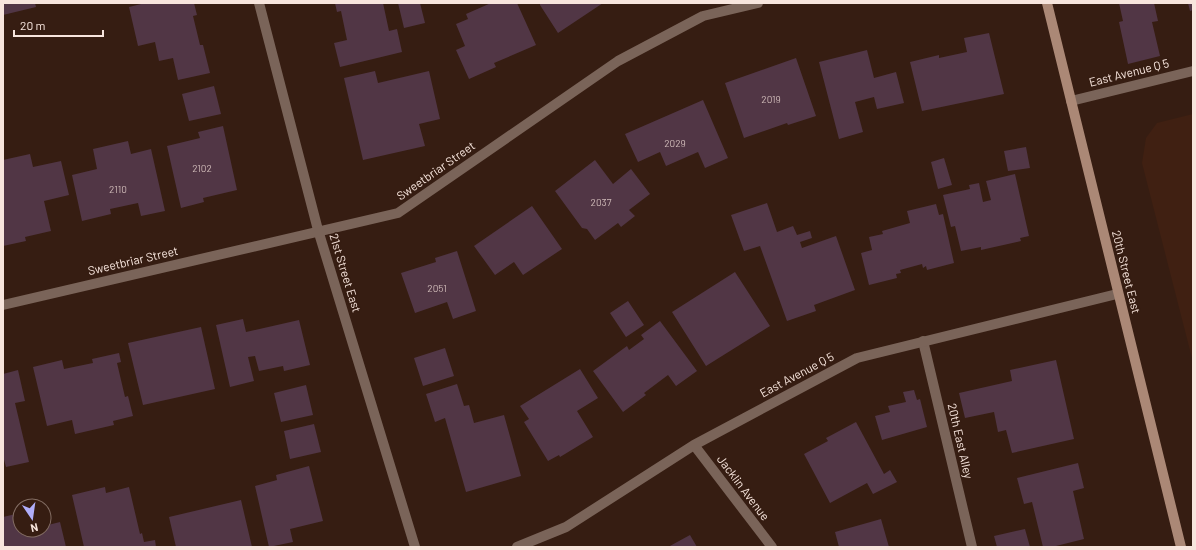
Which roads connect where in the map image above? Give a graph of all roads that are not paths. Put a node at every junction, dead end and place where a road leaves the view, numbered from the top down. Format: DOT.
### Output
graph roads {
  1 [pos="259,3"];
  2 [pos="758,3"];
  3 [pos="1047,3"];
  4 [pos="1193,71"];
  5 [pos="1071,101"];
  6 [pos="318,230"];
  7 [pos="1117,294"];
  8 [pos="3,305"];
  9 [pos="923,341"];
  10 [pos="694,445"];
  11 [pos="415,547"];
  12 [pos="517,547"];
  13 [pos="772,547"];
  14 [pos="972,547"];
  15 [pos="1181,547"];
  1 -- 6 [label="street, 21st Street East"];
  2 -- 6 [label="street, Sweetbriar Street"];
  3 -- 5 [label="street, 20th Street East"];
  4 -- 5 [label="street, East Avenue Q 5"];
  5 -- 7 [label="street, 20th Street East"];
  6 -- 8 [label="street, Sweetbriar Street"];
  6 -- 11 [label="street, 21st Street East"];
  7 -- 9 [label="street, East Avenue Q 5"];
  7 -- 15 [label="street, 20th Street East"];
  9 -- 10 [label="street, East Avenue Q 5"];
  9 -- 14 [label="street, 20th East Alley"];
  10 -- 12 [label="street, East Avenue Q 5"];
  10 -- 13 [label="street, Jacklin Avenue"];
}
